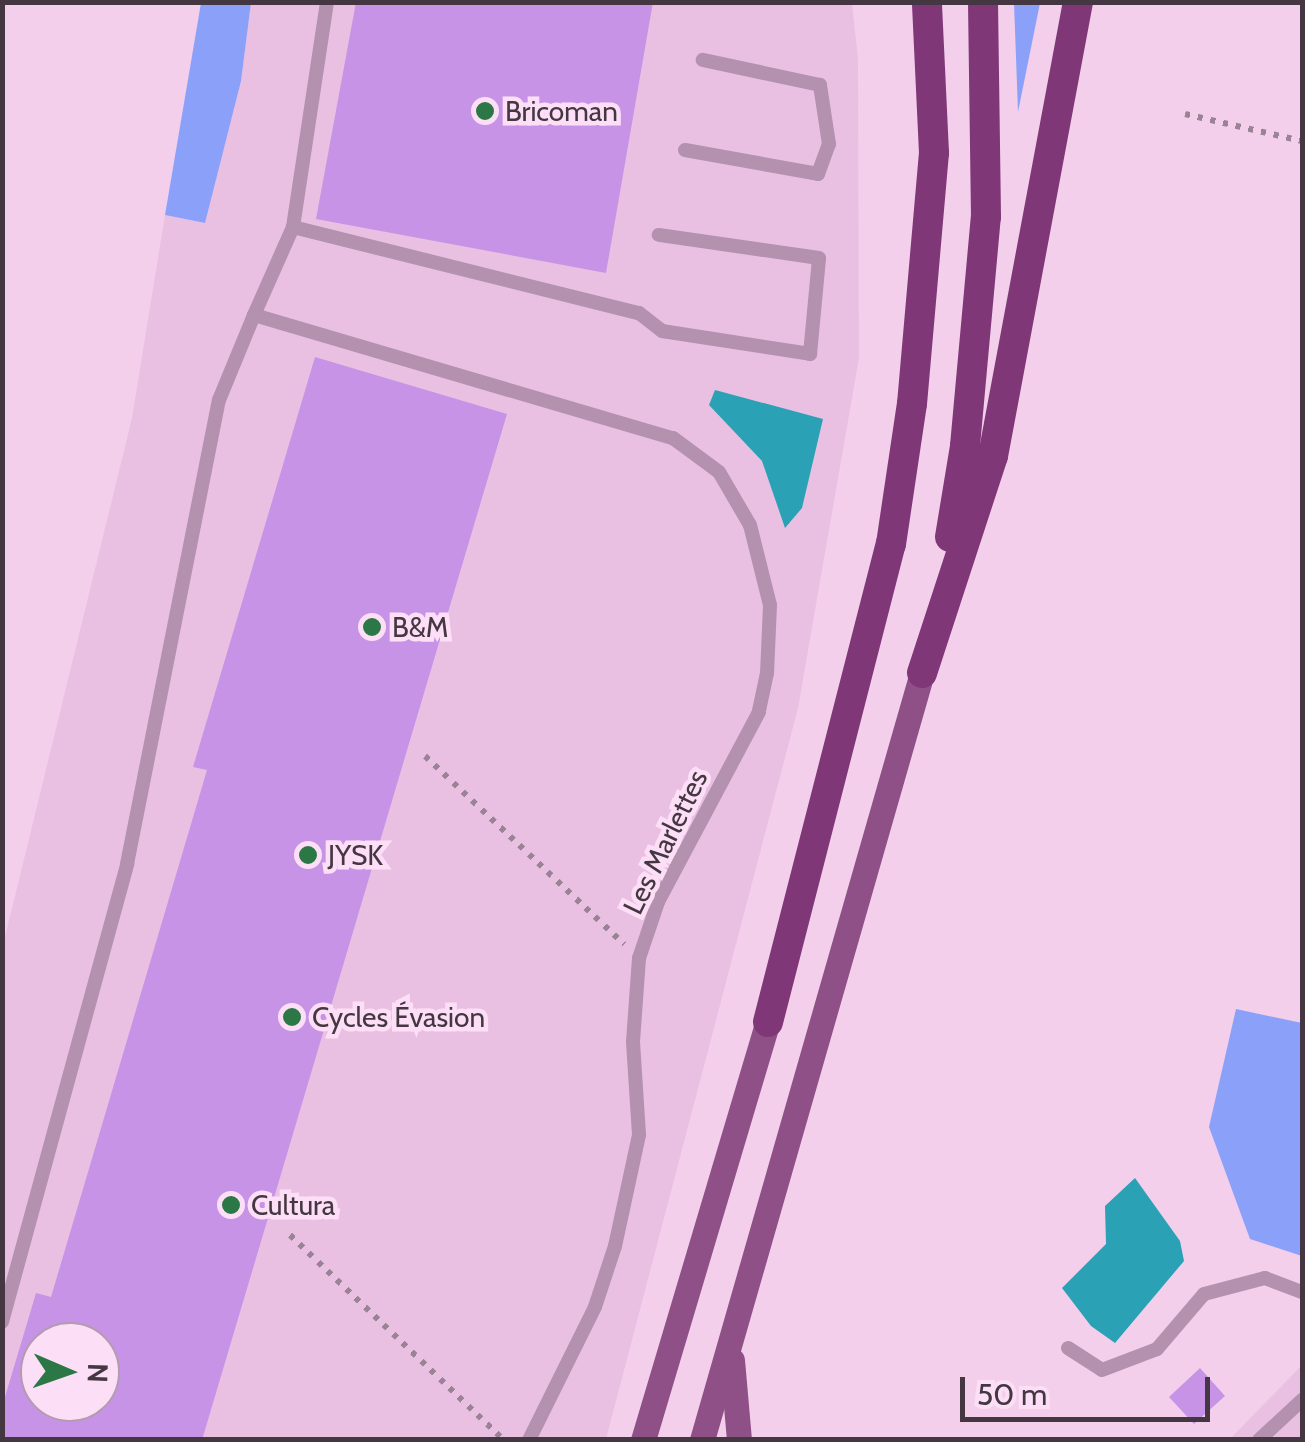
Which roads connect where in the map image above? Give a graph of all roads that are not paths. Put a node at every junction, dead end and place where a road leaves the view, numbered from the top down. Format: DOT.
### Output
graph roads {
  1 [pos="327,2"];
  2 [pos="927,2"];
  3 [pos="983,2"];
  4 [pos="1078,2"];
  5 [pos="703,60"];
  6 [pos="685,150"];
  7 [pos="293,226"];
  8 [pos="659,234"];
  9 [pos="254,315"];
  10 [pos="922,673"];
  11 [pos="768,1022"];
  12 [pos="1302,1292"];
  13 [pos="2,1322"];
  14 [pos="730,1342"];
  15 [pos="1068,1348"];
  16 [pos="1302,1400"];
  17 [pos="528,1440"];
  18 [pos="643,1440"];
  19 [pos="702,1440"];
  20 [pos="739,1440"];
  21 [pos="1259,1440"];
  1 -- 7 [label="lane"];
  2 -- 11 [label="highway"];
  3 -- 10 [label="highway"];
  4 -- 10 [label="highway"];
  5 -- 6 [label="lane"];
  7 -- 8 [label="lane"];
  7 -- 9 [label="lane"];
  9 -- 13 [label="lane"];
  9 -- 17 [label="lane, Les Marlettes"];
  10 -- 14 [label="main road"];
  11 -- 18 [label="main road"];
  12 -- 15 [label="lane"];
  14 -- 19 [label="main road"];
  14 -- 20 [label="main road"];
  16 -- 21 [label="lane"];
}
